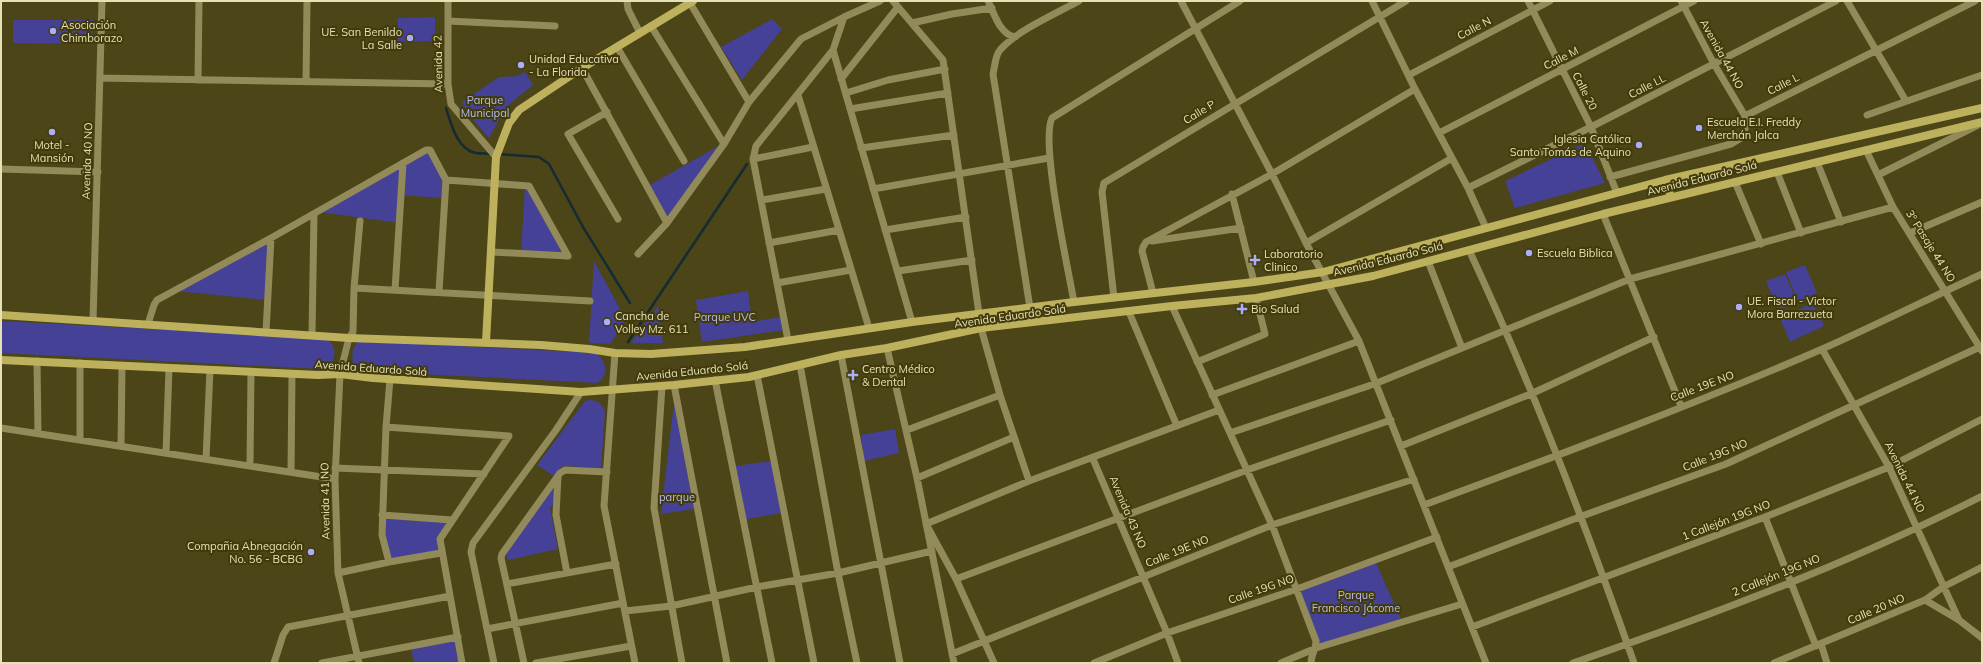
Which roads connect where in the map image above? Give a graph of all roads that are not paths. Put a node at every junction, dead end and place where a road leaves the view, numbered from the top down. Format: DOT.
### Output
graph roads {
  1 [pos="102,1"];
  2 [pos="199,1"];
  3 [pos="307,1"];
  4 [pos="448,1"];
  5 [pos="627,1"];
  6 [pos="880,1"];
  7 [pos="893,1"];
  8 [pos="988,1"];
  9 [pos="1079,1"];
  10 [pos="1181,1"];
  11 [pos="1240,1"];
  12 [pos="1372,1"];
  13 [pos="1406,1"];
  14 [pos="1528,1"];
  15 [pos="1550,1"];
  16 [pos="1694,1"];
  17 [pos="1836,1"];
  18 [pos="1847,1"];
  19 [pos="1975,1"];
  20 [pos="691,2"];
  21 [pos="1683,4"];
  22 [pos="898,7"];
  23 [pos="992,8"];
  24 [pos="1533,10"];
  25 [pos="1379,16"];
  26 [pos="844,17"];
  27 [pos="448,21"];
  28 [pos="912,23"];
  29 [pos="555,26"];
  30 [pos="651,26"];
  31 [pos="1196,28"];
  32 [pos="640,33"];
  33 [pos="1015,37"];
  34 [pos="617,47"];
  35 [pos="1876,49"];
  36 [pos="833,50"];
  37 [pos="1714,64"];
  38 [pos="582,68"];
  39 [pos="945,70"];
  40 [pos="1562,70"];
  41 [pos="1409,75"];
  42 [pos="1982,75"];
  43 [pos="100,78"];
  44 [pos="841,79"];
  45 [pos="198,80"];
  46 [pos="306,82"];
  47 [pos="448,84"];
  48 [pos="1415,89"];
  49 [pos="948,93"];
  50 [pos="846,94"];
  51 [pos="798,95"];
  52 [pos="1906,101"];
  53 [pos="749,102"];
  54 [pos="1235,103"];
  55 [pos="1982,108"];
  56 [pos="850,110"];
  57 [pos="607,112"];
  58 [pos="1867,115"];
  59 [pos="1745,116"];
  60 [pos="1982,123"];
  61 [pos="1591,127"];
  62 [pos="1439,133"];
  63 [pos="954,135"];
  64 [pos="724,144"];
  65 [pos="813,147"];
  66 [pos="861,148"];
  67 [pos="1866,150"];
  68 [pos="496,157"];
  69 [pos="1049,158"];
  70 [pos="1452,158"];
  71 [pos="753,159"];
  72 [pos="684,162"];
  73 [pos="1817,162"];
  74 [pos="403,163"];
  75 [pos="1007,166"];
  76 [pos="1,169"];
  77 [pos="98,172"];
  78 [pos="1778,172"];
  79 [pos="1272,174"];
  80 [pos="959,175"];
  81 [pos="1878,175"];
  82 [pos="1610,177"];
  83 [pos="446,180"];
  84 [pos="1665,180"];
  85 [pos="1735,182"];
  86 [pos="495,183"];
  87 [pos="1468,188"];
  88 [pos="826,189"];
  89 [pos="873,189"];
  90 [pos="1617,193"];
  91 [pos="1232,194"];
  92 [pos="1670,197"];
  93 [pos="762,200"];
  94 [pos="1982,202"];
  95 [pos="1893,207"];
  96 [pos="314,214"];
  97 [pos="1603,214"];
  98 [pos="966,217"];
  99 [pos="618,219"];
  100 [pos="360,222"];
  101 [pos="1841,222"];
  102 [pos="667,223"];
  103 [pos="1241,228"];
  104 [pos="1486,228"];
  105 [pos="839,230"];
  106 [pos="885,230"];
  107 [pos="1801,233"];
  108 [pos="1910,233"];
  109 [pos="271,238"];
  110 [pos="1146,242"];
  111 [pos="769,243"];
  112 [pos="1306,243"];
  113 [pos="1761,244"];
  114 [pos="1469,250"];
  115 [pos="492,252"];
  116 [pos="638,254"];
  117 [pos="972,260"];
  118 [pos="1428,261"];
  119 [pos="851,270"];
  120 [pos="898,271"];
  121 [pos="1323,272"];
  122 [pos="1982,274"];
  123 [pos="1630,279"];
  124 [pos="1254,282"];
  125 [pos="777,284"];
  126 [pos="1330,285"];
  127 [pos="354,288"];
  128 [pos="395,290"];
  129 [pos="1946,291"];
  130 [pos="439,292"];
  131 [pos="1153,293"];
  132 [pos="489,294"];
  133 [pos="1114,298"];
  134 [pos="1256,298"];
  135 [pos="590,301"];
  136 [pos="1074,302"];
  137 [pos="1172,306"];
  138 [pos="1030,308"];
  139 [pos="1129,312"];
  140 [pos="980,314"];
  141 [pos="1,315"];
  142 [pos="93,321"];
  143 [pos="912,322"];
  144 [pos="148,324"];
  145 [pos="869,328"];
  146 [pos="981,328"];
  147 [pos="1506,330"];
  148 [pos="266,332"];
  149 [pos="312,335"];
  150 [pos="1654,337"];
  151 [pos="349,338"];
  152 [pos="788,340"];
  153 [pos="1359,341"];
  154 [pos="486,342"];
  155 [pos="887,348"];
  156 [pos="1462,348"];
  157 [pos="1981,348"];
  158 [pos="1822,349"];
  159 [pos="615,353"];
  160 [pos="841,355"];
  161 [pos="1,360"];
  162 [pos="36,361"];
  163 [pos="1197,362"];
  164 [pos="80,363"];
  165 [pos="800,365"];
  166 [pos="122,366"];
  167 [pos="169,368"];
  168 [pos="210,370"];
  169 [pos="251,372"];
  170 [pos="292,374"];
  171 [pos="340,374"];
  172 [pos="757,375"];
  173 [pos="390,380"];
  174 [pos="715,380"];
  175 [pos="1377,383"];
  176 [pos="674,385"];
  177 [pos="662,386"];
  178 [pos="612,389"];
  179 [pos="581,392"];
  180 [pos="1533,393"];
  181 [pos="1000,395"];
  182 [pos="1212,395"];
  183 [pos="1682,406"];
  184 [pos="1855,406"];
  185 [pos="1219,410"];
  186 [pos="1982,419"];
  187 [pos="1391,420"];
  188 [pos="1177,426"];
  189 [pos="386,427"];
  190 [pos="1,428"];
  191 [pos="907,430"];
  192 [pos="38,433"];
  193 [pos="1230,434"];
  194 [pos="1014,437"];
  195 [pos="80,440"];
  196 [pos="121,446"];
  197 [pos="1401,446"];
  198 [pos="166,453"];
  199 [pos="1558,456"];
  200 [pos="206,459"];
  201 [pos="1093,459"];
  202 [pos="250,465"];
  203 [pos="1889,467"];
  204 [pos="335,468"];
  205 [pos="384,470"];
  206 [pos="1247,470"];
  207 [pos="291,472"];
  208 [pos="607,472"];
  209 [pos="484,474"];
  210 [pos="558,476"];
  211 [pos="917,478"];
  212 [pos="1414,478"];
  213 [pos="335,479"];
  214 [pos="1029,481"];
  215 [pos="1982,496"];
  216 [pos="1424,505"];
  217 [pos="382,515"];
  218 [pos="1582,516"];
  219 [pos="1765,517"];
  220 [pos="1118,518"];
  221 [pos="452,520"];
  222 [pos="926,524"];
  223 [pos="1272,525"];
  224 [pos="1918,529"];
  225 [pos="1437,537"];
  226 [pos="932,551"];
  227 [pos="441,553"];
  228 [pos="389,562"];
  229 [pos="616,564"];
  230 [pos="880,564"];
  231 [pos="1448,567"];
  232 [pos="1982,567"];
  233 [pos="567,573"];
  234 [pos="838,573"];
  235 [pos="338,574"];
  236 [pos="1143,576"];
  237 [pos="1604,578"];
  238 [pos="956,579"];
  239 [pos="798,581"];
  240 [pos="1791,582"];
  241 [pos="507,584"];
  242 [pos="757,587"];
  243 [pos="1943,587"];
  244 [pos="1297,589"];
  245 [pos="450,596"];
  246 [pos="714,596"];
  247 [pos="1925,600"];
  248 [pos="623,603"];
  249 [pos="1462,604"];
  250 [pos="670,606"];
  251 [pos="625,611"];
  252 [pos="349,615"];
  253 [pos="1959,620"];
  254 [pos="516,624"];
  255 [pos="1472,627"];
  256 [pos="487,629"];
  257 [pos="1168,633"];
  258 [pos="458,637"];
  259 [pos="1982,638"];
  260 [pos="984,641"];
  261 [pos="1627,644"];
  262 [pos="1819,645"];
  263 [pos="631,646"];
  264 [pos="1316,648"];
  265 [pos="952,654"];
  266 [pos="581,655"];
  267 [pos="358,659"];
  268 [pos="274,663"];
  269 [pos="322,663"];
  270 [pos="462,663"];
  271 [pos="494,663"];
  272 [pos="524,663"];
  273 [pos="540,663"];
  274 [pos="583,663"];
  275 [pos="635,663"];
  276 [pos="682,663"];
  277 [pos="728,663"];
  278 [pos="772,663"];
  279 [pos="814,663"];
  280 [pos="857,663"];
  281 [pos="900,663"];
  282 [pos="954,663"];
  283 [pos="994,663"];
  284 [pos="1094,663"];
  285 [pos="1178,663"];
  286 [pos="1281,663"];
  287 [pos="1311,663"];
  288 [pos="1486,663"];
  289 [pos="1573,663"];
  290 [pos="1634,663"];
  291 [pos="1774,663"];
  292 [pos="1827,663"];
  1 -- 43 [label="street, Avenida 40 NO"];
  2 -- 45 [label="street"];
  3 -- 46 [label="street"];
  4 -- 27 [label="street, Avenida 42"];
  5 -- 32 [label="street"];
  6 -- 26 [label="street"];
  7 -- 22 [label="street"];
  8 -- 23 [label="street"];
  9 -- 33 [label="street"];
  10 -- 31 [label="street"];
  11 -- 31 [label="street"];
  12 -- 25 [label="street"];
  13 -- 25 [label="street, Calle P"];
  14 -- 24 [label="street, Calle 20"];
  15 -- 24 [label="street, Calle N"];
  16 -- 21 [label="street, Calle M"];
  17 -- 37 [label="street, Calle LL"];
  18 -- 35 [label="street"];
  19 -- 35 [label="street, Calle L"];
  20 -- 30 [label="main road"];
  20 -- 53 [label="street"];
  21 -- 37 [label="street, Avenida 44 NO"];
  21 -- 40 [label="street, Calle M"];
  22 -- 28 [label="street"];
  22 -- 44 [label="street"];
  23 -- 28 [label="street"];
  23 -- 33 [label="street"];
  24 -- 40 [label="street, Calle 20"];
  24 -- 41 [label="street, Calle N"];
  25 -- 41 [label="street"];
  25 -- 54 [label="street, Calle P"];
  26 -- 36 [label="street"];
  26 -- 53 [label="street"];
  27 -- 29 [label="street"];
  27 -- 47 [label="street, Avenida 42"];
  28 -- 39 [label="street"];
  30 -- 32 [label="main road"];
  30 -- 64 [label="street"];
  31 -- 54 [label="street"];
  31 -- 69 [label="street"];
  32 -- 34 [label="main road"];
  33 -- 75 [label="street"];
  34 -- 38 [label="main road"];
  34 -- 72 [label="street"];
  35 -- 52 [label="street"];
  35 -- 59 [label="street, Calle L"];
  36 -- 44 [label="street"];
  36 -- 51 [label="street"];
  37 -- 59 [label="street, Avenida 44 NO"];
  37 -- 61 [label="street, Calle LL"];
  38 -- 57 [label="street"];
  38 -- 68 [label="main road"];
  39 -- 49 [label="street"];
  39 -- 50 [label="street"];
  40 -- 61 [label="street, Calle 20"];
  40 -- 62 [label="street, Calle M"];
  41 -- 48 [label="street"];
  42 -- 52 [label="street"];
  43 -- 45 [label="street"];
  43 -- 77 [label="street, Avenida 40 NO"];
  44 -- 50 [label="street"];
  45 -- 46 [label="street"];
  46 -- 47 [label="street"];
  47 -- 68 [label="street, Avenida 42"];
  48 -- 62 [label="street"];
  48 -- 79 [label="street"];
  49 -- 56 [label="street"];
  49 -- 63 [label="street"];
  50 -- 56 [label="street"];
  51 -- 65 [label="street"];
  51 -- 71 [label="street"];
  52 -- 58 [label="street"];
  53 -- 64 [label="street"];
  54 -- 79 [label="street"];
  54 -- 133 [label="street, Calle P"];
  55 -- 84 [label="main road, Avenida Eduardo Solá"];
  56 -- 66 [label="street"];
  57 -- 99 [label="street"];
  57 -- 102 [label="street"];
  59 -- 82 [label="street"];
  60 -- 67 [label="main road, Avenida Eduardo Solá"];
  60 -- 81 [label="street"];
  61 -- 82 [label="street, Calle 20"];
  61 -- 87 [label="street, Calle LL"];
  62 -- 70 [label="street"];
  63 -- 66 [label="street"];
  63 -- 80 [label="street"];
  64 -- 102 [label="street"];
  65 -- 71 [label="street"];
  65 -- 88 [label="street"];
  66 -- 89 [label="street"];
  67 -- 73 [label="main road, Avenida Eduardo Solá"];
  67 -- 81 [label="street, 3º Pasaje 44 NO"];
  68 -- 86 [label="main road"];
  69 -- 75 [label="street"];
  69 -- 136 [label="street"];
  70 -- 87 [label="street"];
  70 -- 112 [label="street"];
  71 -- 93 [label="street"];
  73 -- 78 [label="main road, Avenida Eduardo Solá"];
  73 -- 101 [label="street"];
  74 -- 83 [label="street"];
  74 -- 96 [label="street"];
  74 -- 128 [label="street"];
  75 -- 80 [label="street"];
  75 -- 138 [label="street"];
  76 -- 77 [label="street"];
  77 -- 142 [label="street, Avenida 40 NO"];
  78 -- 85 [label="main road, Avenida Eduardo Solá"];
  78 -- 107 [label="street"];
  79 -- 91 [label="street"];
  79 -- 112 [label="street"];
  80 -- 89 [label="street"];
  80 -- 98 [label="street"];
  81 -- 95 [label="street, 3º Pasaje 44 NO"];
  82 -- 90 [label="street, Calle 20"];
  83 -- 86 [label="street"];
  83 -- 130 [label="street"];
  84 -- 90 [label="main road, Avenida Eduardo Solá"];
  84 -- 92 [label="main road"];
  85 -- 92 [label="main road, Avenida Eduardo Solá"];
  85 -- 113 [label="street"];
  86 -- 115 [label="main road"];
  86 -- 115 [label="street"];
  87 -- 104 [label="street"];
  88 -- 93 [label="street"];
  88 -- 105 [label="street"];
  89 -- 106 [label="street"];
  90 -- 104 [label="main road, Avenida Eduardo Solá"];
  91 -- 103 [label="street"];
  91 -- 110 [label="street"];
  92 -- 97 [label="main road, Avenida Eduardo Solá"];
  93 -- 111 [label="street"];
  94 -- 108 [label="street"];
  95 -- 101 [label="street"];
  95 -- 108 [label="street, 3º Pasaje 44 NO"];
  96 -- 109 [label="street"];
  96 -- 149 [label="street"];
  97 -- 114 [label="main road, Avenida Eduardo Solá"];
  97 -- 123 [label="street"];
  98 -- 106 [label="street"];
  98 -- 117 [label="street"];
  100 -- 127 [label="street, Avenida 41 NO"];
  101 -- 107 [label="street"];
  102 -- 116 [label="street"];
  103 -- 110 [label="street"];
  103 -- 124 [label="street"];
  104 -- 121 [label="main road, Avenida Eduardo Solá"];
  105 -- 111 [label="street"];
  105 -- 119 [label="street"];
  106 -- 120 [label="street"];
  107 -- 113 [label="street"];
  108 -- 129 [label="street, 3º Pasaje 44 NO"];
  109 -- 144 [label="street"];
  109 -- 148 [label="street"];
  110 -- 131 [label="street"];
  111 -- 125 [label="street"];
  112 -- 121 [label="street"];
  113 -- 123 [label="street"];
  114 -- 118 [label="main road, Avenida Eduardo Solá"];
  114 -- 147 [label="street"];
  115 -- 132 [label="main road"];
  117 -- 120 [label="street"];
  117 -- 140 [label="street"];
  118 -- 126 [label="main road, Avenida Eduardo Solá"];
  118 -- 156 [label="street"];
  119 -- 125 [label="street"];
  119 -- 145 [label="street"];
  120 -- 143 [label="street"];
  121 -- 124 [label="main road, Avenida Eduardo Solá"];
  121 -- 126 [label="street"];
  122 -- 129 [label="street, Calle 19E NO"];
  123 -- 147 [label="street"];
  123 -- 150 [label="street"];
  124 -- 131 [label="main road, Avenida Eduardo Solá"];
  125 -- 152 [label="street"];
  126 -- 134 [label="main road, Avenida Eduardo Solá"];
  126 -- 153 [label="street"];
  127 -- 128 [label="street"];
  127 -- 151 [label="street, Avenida 41 NO"];
  128 -- 130 [label="street"];
  129 -- 157 [label="street, 3º Pasaje 44 NO"];
  129 -- 158 [label="street, Calle 19E NO"];
  130 -- 132 [label="street"];
  131 -- 133 [label="main road, Avenida Eduardo Solá"];
  132 -- 135 [label="street"];
  132 -- 154 [label="main road"];
  133 -- 136 [label="main road, Avenida Eduardo Solá"];
  134 -- 137 [label="main road, Avenida Eduardo Solá"];
  134 -- 163 [label="street"];
  136 -- 138 [label="main road, Avenida Eduardo Solá"];
  137 -- 139 [label="main road, Avenida Eduardo Solá"];
  137 -- 163 [label="street"];
  138 -- 140 [label="main road, Avenida Eduardo Solá"];
  139 -- 146 [label="main road, Avenida Eduardo Solá"];
  139 -- 188 [label="street"];
  140 -- 143 [label="main road, Avenida Eduardo Solá"];
  140 -- 146 [label="street"];
  141 -- 142 [label="main road, Avenida Eduardo Solá"];
  142 -- 144 [label="main road, Avenida Eduardo Solá"];
  143 -- 145 [label="main road, Avenida Eduardo Solá"];
  144 -- 148 [label="main road, Avenida Eduardo Solá"];
  145 -- 152 [label="main road, Avenida Eduardo Solá"];
  146 -- 155 [label="main road, Avenida Eduardo Solá"];
  146 -- 181 [label="street"];
  147 -- 156 [label="street"];
  147 -- 180 [label="street"];
  148 -- 149 [label="main road, Avenida Eduardo Solá"];
  149 -- 151 [label="main road, Avenida Eduardo Solá"];
  150 -- 180 [label="street"];
  150 -- 183 [label="street"];
  151 -- 154 [label="main road, Avenida Eduardo Solá"];
  151 -- 171 [label="street, Avenida 41 NO"];
  152 -- 159 [label="main road, Avenida Eduardo Solá"];
  153 -- 175 [label="street"];
  153 -- 182 [label="street"];
  154 -- 159 [label="main road, Avenida Eduardo Solá"];
  155 -- 160 [label="main road, Avenida Eduardo Solá"];
  155 -- 191 [label="street"];
  156 -- 175 [label="street"];
  157 -- 184 [label="street, Calle 19G NO"];
  158 -- 183 [label="street, Calle 19E NO"];
  158 -- 184 [label="street, Avenida 44 NO"];
  159 -- 178 [label="street"];
  160 -- 165 [label="main road, Avenida Eduardo Solá"];
  160 -- 230 [label="street"];
  161 -- 162 [label="main road, Avenida Eduardo Solá"];
  162 -- 164 [label="main road, Avenida Eduardo Solá"];
  162 -- 192 [label="street"];
  163 -- 182 [label="street"];
  164 -- 166 [label="main road, Avenida Eduardo Solá"];
  164 -- 195 [label="street"];
  165 -- 172 [label="main road, Avenida Eduardo Solá"];
  165 -- 234 [label="street"];
  166 -- 167 [label="main road, Avenida Eduardo Solá"];
  166 -- 196 [label="street"];
  167 -- 168 [label="main road, Avenida Eduardo Solá"];
  167 -- 198 [label="street"];
  168 -- 169 [label="main road, Avenida Eduardo Solá"];
  168 -- 200 [label="street"];
  169 -- 170 [label="main road, Avenida Eduardo Solá"];
  169 -- 202 [label="street"];
  170 -- 171 [label="main road, Avenida Eduardo Solá"];
  170 -- 207 [label="street"];
  171 -- 173 [label="main road, Avenida Eduardo Solá"];
  171 -- 204 [label="street, Avenida 41 NO"];
  172 -- 174 [label="main road, Avenida Eduardo Solá"];
  172 -- 239 [label="street"];
  173 -- 179 [label="main road, Avenida Eduardo Solá"];
  173 -- 189 [label="street"];
  174 -- 176 [label="main road, Avenida Eduardo Solá"];
  174 -- 242 [label="street"];
  175 -- 187 [label="street"];
  175 -- 193 [label="street"];
  176 -- 177 [label="main road, Avenida Eduardo Solá"];
  176 -- 246 [label="street"];
  177 -- 178 [label="main road, Avenida Eduardo Solá"];
  177 -- 250 [label="street"];
  178 -- 179 [label="main road, Avenida Eduardo Solá"];
  178 -- 208 [label="street"];
  179 -- 256 [label="street"];
  180 -- 197 [label="street"];
  180 -- 199 [label="street"];
  181 -- 191 [label="street"];
  181 -- 194 [label="street"];
  182 -- 185 [label="street"];
  183 -- 199 [label="street, Calle 19E NO"];
  184 -- 203 [label="street, Avenida 44 NO"];
  184 -- 218 [label="street, Calle 19G NO"];
  185 -- 188 [label="street"];
  185 -- 193 [label="street"];
  186 -- 203 [label="street, 1 Callejón 19G NO"];
  187 -- 197 [label="street"];
  187 -- 206 [label="street"];
  188 -- 201 [label="street"];
  189 -- 205 [label="street"];
  189 -- 209 [label="street"];
  190 -- 192 [label="street"];
  191 -- 211 [label="street"];
  192 -- 195 [label="street"];
  193 -- 206 [label="street"];
  194 -- 211 [label="street"];
  194 -- 214 [label="street"];
  195 -- 196 [label="street"];
  196 -- 198 [label="street"];
  197 -- 212 [label="street"];
  198 -- 200 [label="street"];
  199 -- 216 [label="street, Calle 19E NO"];
  199 -- 218 [label="street"];
  200 -- 202 [label="street"];
  201 -- 214 [label="street"];
  201 -- 220 [label="street, Avenida 43 NO"];
  202 -- 207 [label="street"];
  203 -- 219 [label="street, 1 Callejón 19G NO"];
  203 -- 224 [label="street, Avenida 44 NO"];
  204 -- 205 [label="street"];
  204 -- 213 [label="street, Avenida 41 NO"];
  205 -- 209 [label="street"];
  205 -- 217 [label="street"];
  206 -- 220 [label="street"];
  206 -- 223 [label="street"];
  207 -- 213 [label="street"];
  208 -- 210 [label="street"];
  208 -- 229 [label="street"];
  209 -- 221 [label="street"];
  210 -- 233 [label="street"];
  210 -- 241 [label="street"];
  211 -- 222 [label="street"];
  212 -- 216 [label="street"];
  212 -- 223 [label="street, Calle 19E NO"];
  213 -- 235 [label="street, Avenida 41 NO"];
  214 -- 222 [label="street"];
  215 -- 224 [label="street, 2 Callejón 19G NO"];
  216 -- 225 [label="street"];
  217 -- 221 [label="street"];
  217 -- 228 [label="street"];
  218 -- 231 [label="street, Calle 19G NO"];
  218 -- 237 [label="street"];
  219 -- 237 [label="street, 1 Callejón 19G NO"];
  219 -- 240 [label="street"];
  220 -- 236 [label="street, Avenida 43 NO"];
  220 -- 238 [label="street"];
  221 -- 227 [label="street"];
  222 -- 226 [label="street"];
  222 -- 238 [label="street"];
  223 -- 236 [label="street, Calle 19E NO"];
  223 -- 244 [label="street"];
  224 -- 240 [label="street, 2 Callejón 19G NO"];
  224 -- 243 [label="street, Avenida 44 NO"];
  225 -- 231 [label="street"];
  225 -- 244 [label="street, Calle 19G NO"];
  226 -- 230 [label="street"];
  226 -- 265 [label="street"];
  227 -- 228 [label="street"];
  227 -- 245 [label="street"];
  228 -- 235 [label="street"];
  229 -- 233 [label="street"];
  229 -- 248 [label="street"];
  230 -- 234 [label="street"];
  230 -- 281 [label="street"];
  231 -- 249 [label="street"];
  232 -- 243 [label="street, Calle 20 NO"];
  233 -- 241 [label="street"];
  234 -- 239 [label="street"];
  234 -- 280 [label="street"];
  235 -- 252 [label="street, Avenida 41 NO"];
  236 -- 257 [label="street, Avenida 43 NO"];
  236 -- 260 [label="street, Calle 19E NO"];
  237 -- 255 [label="street, 1 Callejón 19G NO"];
  237 -- 261 [label="street"];
  238 -- 260 [label="street"];
  239 -- 242 [label="street"];
  239 -- 279 [label="street"];
  240 -- 261 [label="street, 2 Callejón 19G NO"];
  240 -- 262 [label="street"];
  241 -- 254 [label="street"];
  242 -- 246 [label="street"];
  242 -- 278 [label="street"];
  243 -- 247 [label="street, Calle 20 NO"];
  243 -- 253 [label="street, Avenida 44 NO"];
  244 -- 257 [label="street, Calle 19G NO"];
  244 -- 264 [label="street"];
  245 -- 252 [label="street"];
  245 -- 258 [label="street"];
  246 -- 250 [label="street"];
  246 -- 277 [label="street"];
  247 -- 253 [label="street"];
  247 -- 262 [label="street, Calle 20 NO"];
  248 -- 251 [label="street"];
  248 -- 254 [label="street"];
  249 -- 255 [label="street"];
  249 -- 264 [label="street"];
  250 -- 251 [label="street"];
  250 -- 276 [label="street"];
  251 -- 263 [label="street"];
  252 -- 267 [label="street, Avenida 41 NO"];
  252 -- 268 [label="street"];
  253 -- 259 [label="street"];
  254 -- 256 [label="street"];
  254 -- 272 [label="street"];
  255 -- 288 [label="street"];
  256 -- 271 [label="street"];
  257 -- 284 [label="street, Calle 19G NO"];
  257 -- 285 [label="street, Avenida 43 NO"];
  258 -- 267 [label="street"];
  258 -- 270 [label="street"];
  260 -- 265 [label="street, Calle 19E NO"];
  260 -- 283 [label="street"];
  261 -- 289 [label="street, 2 Callejón 19G NO"];
  261 -- 290 [label="street"];
  262 -- 291 [label="street, Calle 20 NO"];
  262 -- 292 [label="street"];
  263 -- 266 [label="street"];
  263 -- 275 [label="street"];
  264 -- 286 [label="street"];
  264 -- 287 [label="street"];
  265 -- 282 [label="street"];
  266 -- 273 [label="street"];
  266 -- 274 [label="street"];
  267 -- 269 [label="street"];
}
